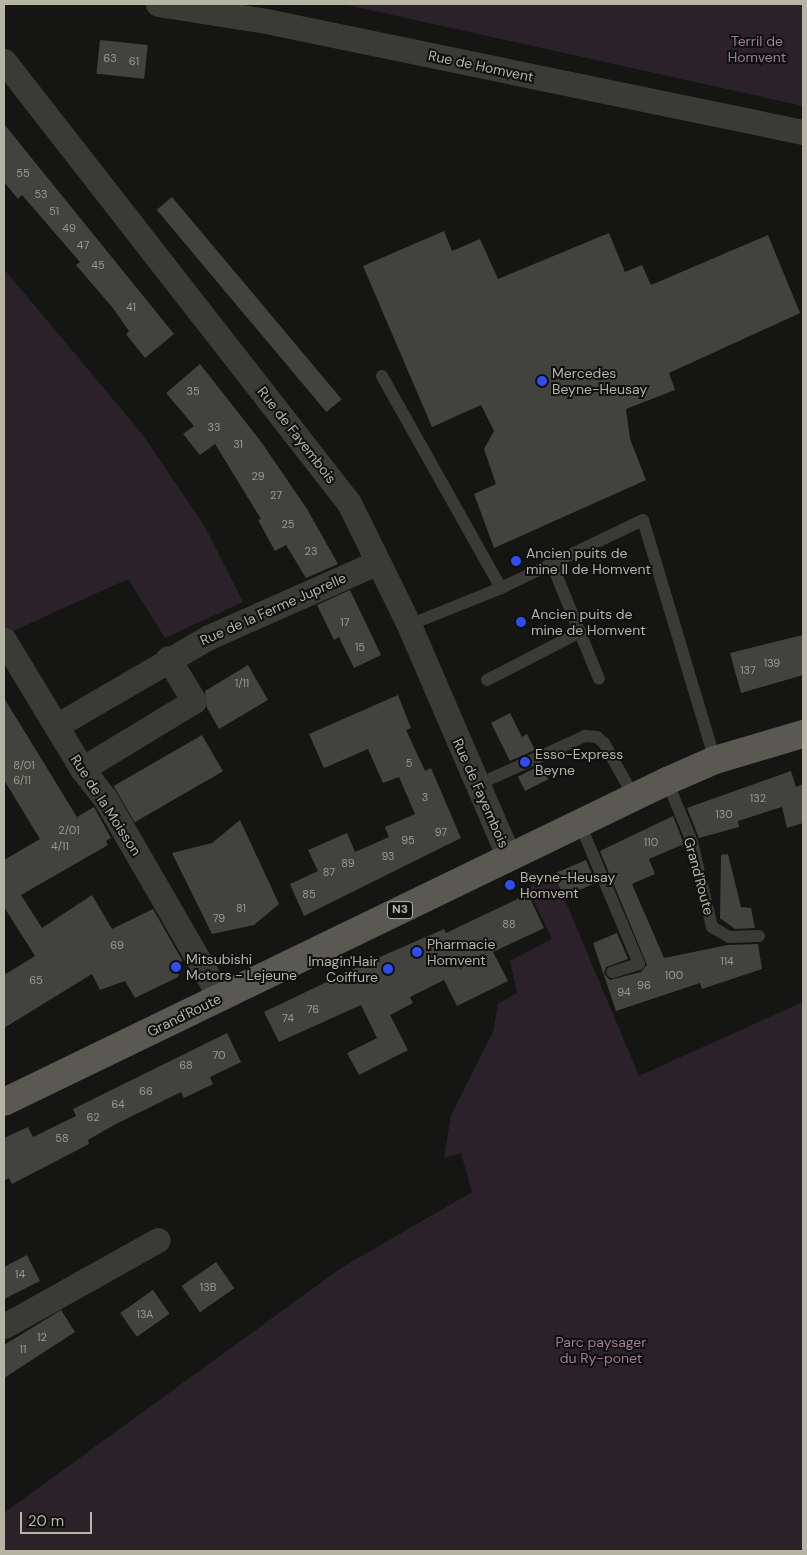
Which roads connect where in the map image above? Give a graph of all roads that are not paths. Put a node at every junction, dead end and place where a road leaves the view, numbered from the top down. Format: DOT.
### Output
graph roads {
  1 [pos="158,4"];
  2 [pos="267,12"];
  3 [pos="4,61"];
  4 [pos="803,132"];
  5 [pos="382,376"];
  6 [pos="378,562"];
  7 [pos="551,562"];
  8 [pos="501,588"];
  9 [pos="409,625"];
  10 [pos="580,632"];
  11 [pos="4,640"];
  12 [pos="168,658"];
  13 [pos="599,679"];
  14 [pos="487,680"];
  15 [pos="56,726"];
  16 [pos="803,734"];
  17 [pos="715,760"];
  18 [pos="82,769"];
  19 [pos="667,781"];
  20 [pos="477,785"];
  21 [pos="634,797"];
  22 [pos="580,824"];
  23 [pos="509,857"];
  24 [pos="758,936"];
  25 [pos="612,972"];
  26 [pos="220,997"];
  27 [pos="4,1102"];
  28 [pos="158,1240"];
  29 [pos="4,1326"];
  1 -- 2 [label="street, Rue de Homvent"];
  2 -- 4 [label="street, Rue de Homvent"];
  3 -- 6 [label="street, Rue de Fayembois"];
  5 -- 8 [label="lane"];
  6 -- 9 [label="street, Rue de Fayembois"];
  6 -- 12 [label="street, Rue de la Ferme Juprelle"];
  7 -- 8 [label="lane"];
  7 -- 10 [label="lane"];
  7 -- 17 [label="lane"];
  8 -- 9 [label="lane"];
  9 -- 20 [label="street, Rue de Fayembois"];
  10 -- 13 [label="lane"];
  10 -- 14 [label="lane"];
  11 -- 15 [label="street, Rue de la Moisson"];
  12 -- 15 [label="street, Rue de la Ferme Juprelle"];
  12 -- 18 [label="street"];
  15 -- 18 [label="street, Rue de la Moisson"];
  16 -- 17 [label="main road, Grand'Route / N3"];
  17 -- 19 [label="main road, Grand'Route / N3"];
  18 -- 26 [label="street, Rue de la Moisson"];
  19 -- 21 [label="main road, Grand'Route / N3"];
  19 -- 24 [label="lane, Grand'Route"];
  20 -- 21 [label="lane"];
  20 -- 23 [label="street, Rue de Fayembois"];
  21 -- 22 [label="main road, Grand'Route / N3"];
  22 -- 23 [label="main road, Grand'Route / N3"];
  22 -- 25 [label="lane"];
  23 -- 26 [label="main road, Grand'Route / N3"];
  26 -- 27 [label="main road, Grand'Route / N3"];
  28 -- 29 [label="street"];
}
